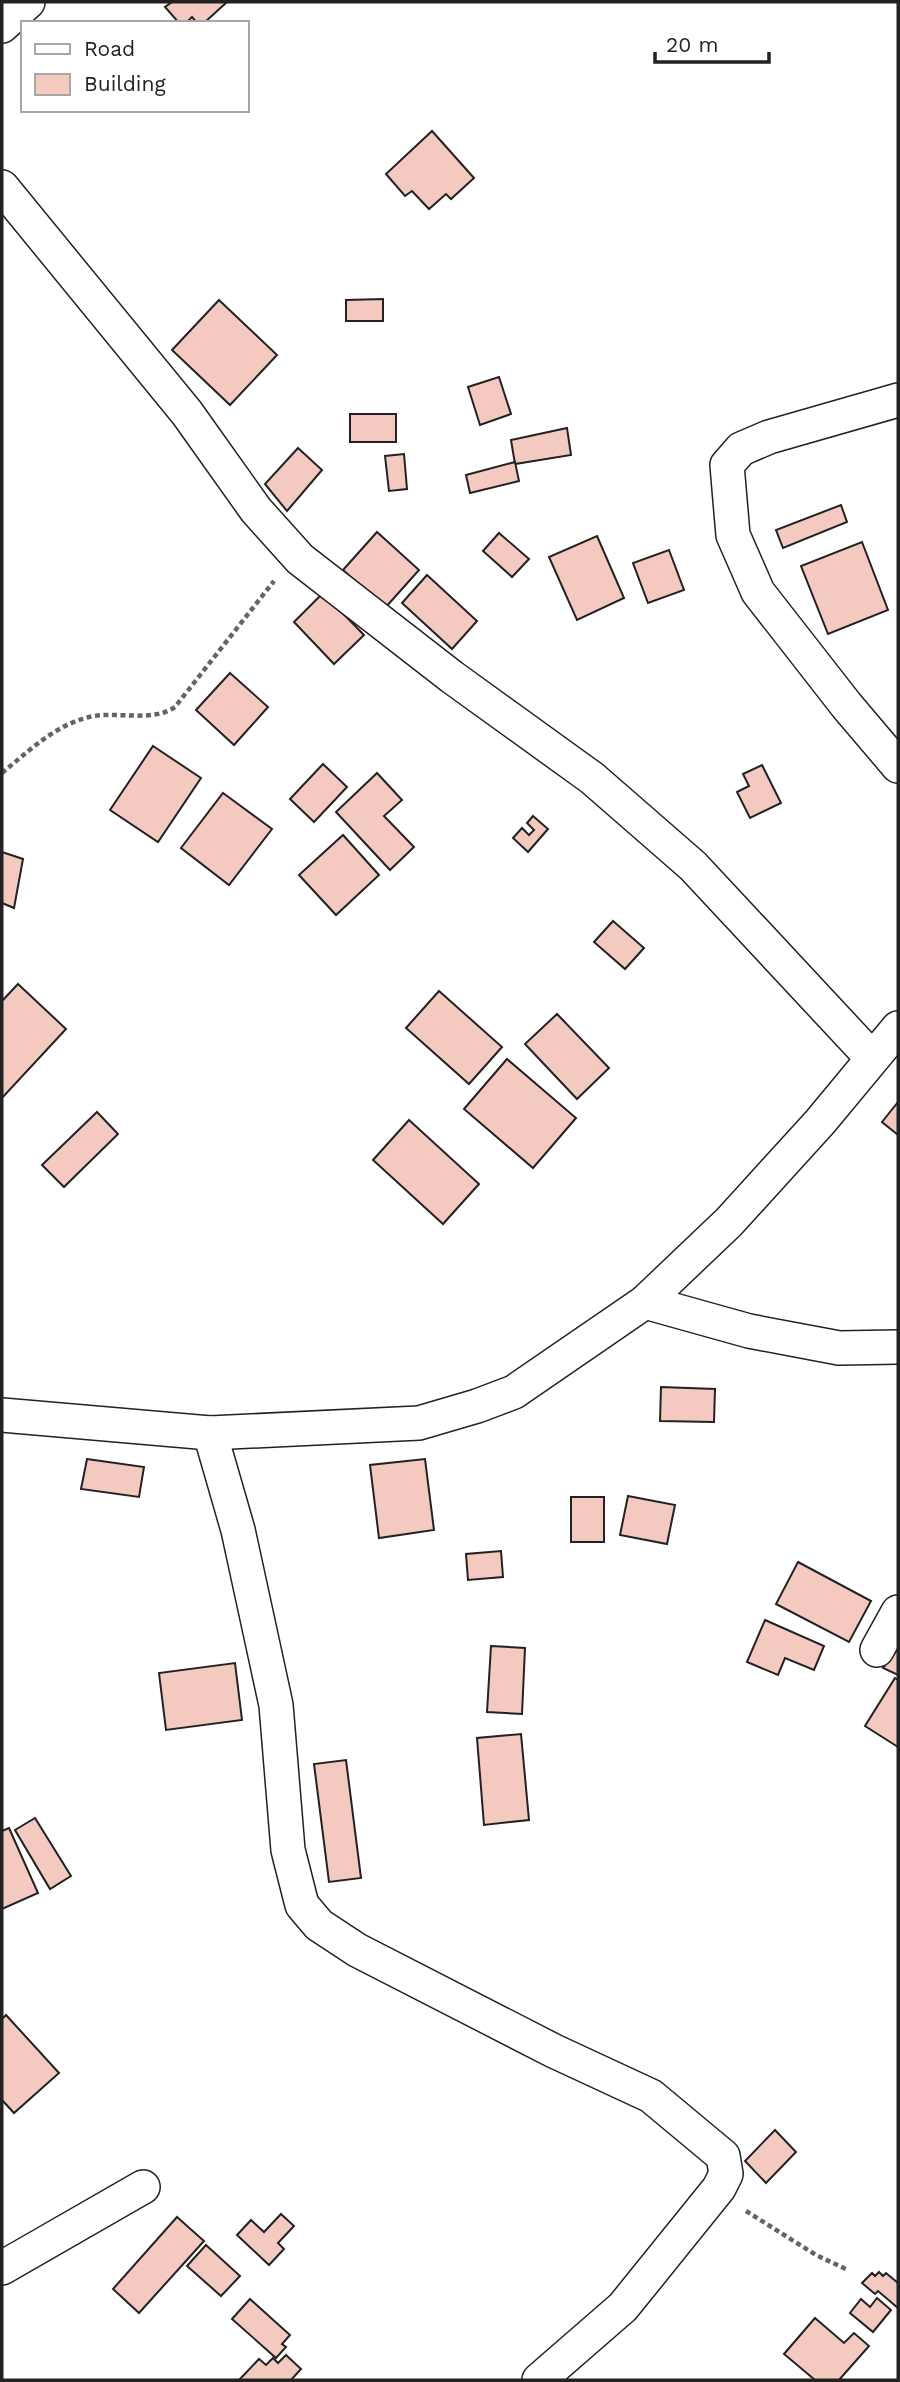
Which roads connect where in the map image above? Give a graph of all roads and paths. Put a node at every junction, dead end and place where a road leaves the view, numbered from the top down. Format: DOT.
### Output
graph roads {
  1 [pos="28,2"];
  2 [pos="2,26"];
  3 [pos="2,187"];
  4 [pos="898,400"];
  5 [pos="296,553"];
  6 [pos="898,766"];
  7 [pos="2,773"];
  8 [pos="898,1028"];
  9 [pos="872,1058"];
  10 [pos="645,1302"];
  11 [pos="898,1347"];
  12 [pos="2,1415"];
  13 [pos="210,1433"];
  14 [pos="898,1612"];
  15 [pos="877,1650"];
  16 [pos="143,2187"];
  17 [pos="715,2194"];
  18 [pos="2,2268"];
  19 [pos="848,2270"];
  20 [pos="539,2380"];
  1 -- 2 [label="street"];
  3 -- 5 [label="street"];
  4 -- 6 [label="street"];
  5 -- 7 [label="path"];
  5 -- 9 [label="street"];
  8 -- 9 [label="street"];
  9 -- 10 [label="street"];
  10 -- 11 [label="street"];
  10 -- 13 [label="street"];
  12 -- 13 [label="street"];
  13 -- 17 [label="street"];
  14 -- 15 [label="street"];
  16 -- 18 [label="street"];
  17 -- 19 [label="path"];
  17 -- 20 [label="street"];
}
